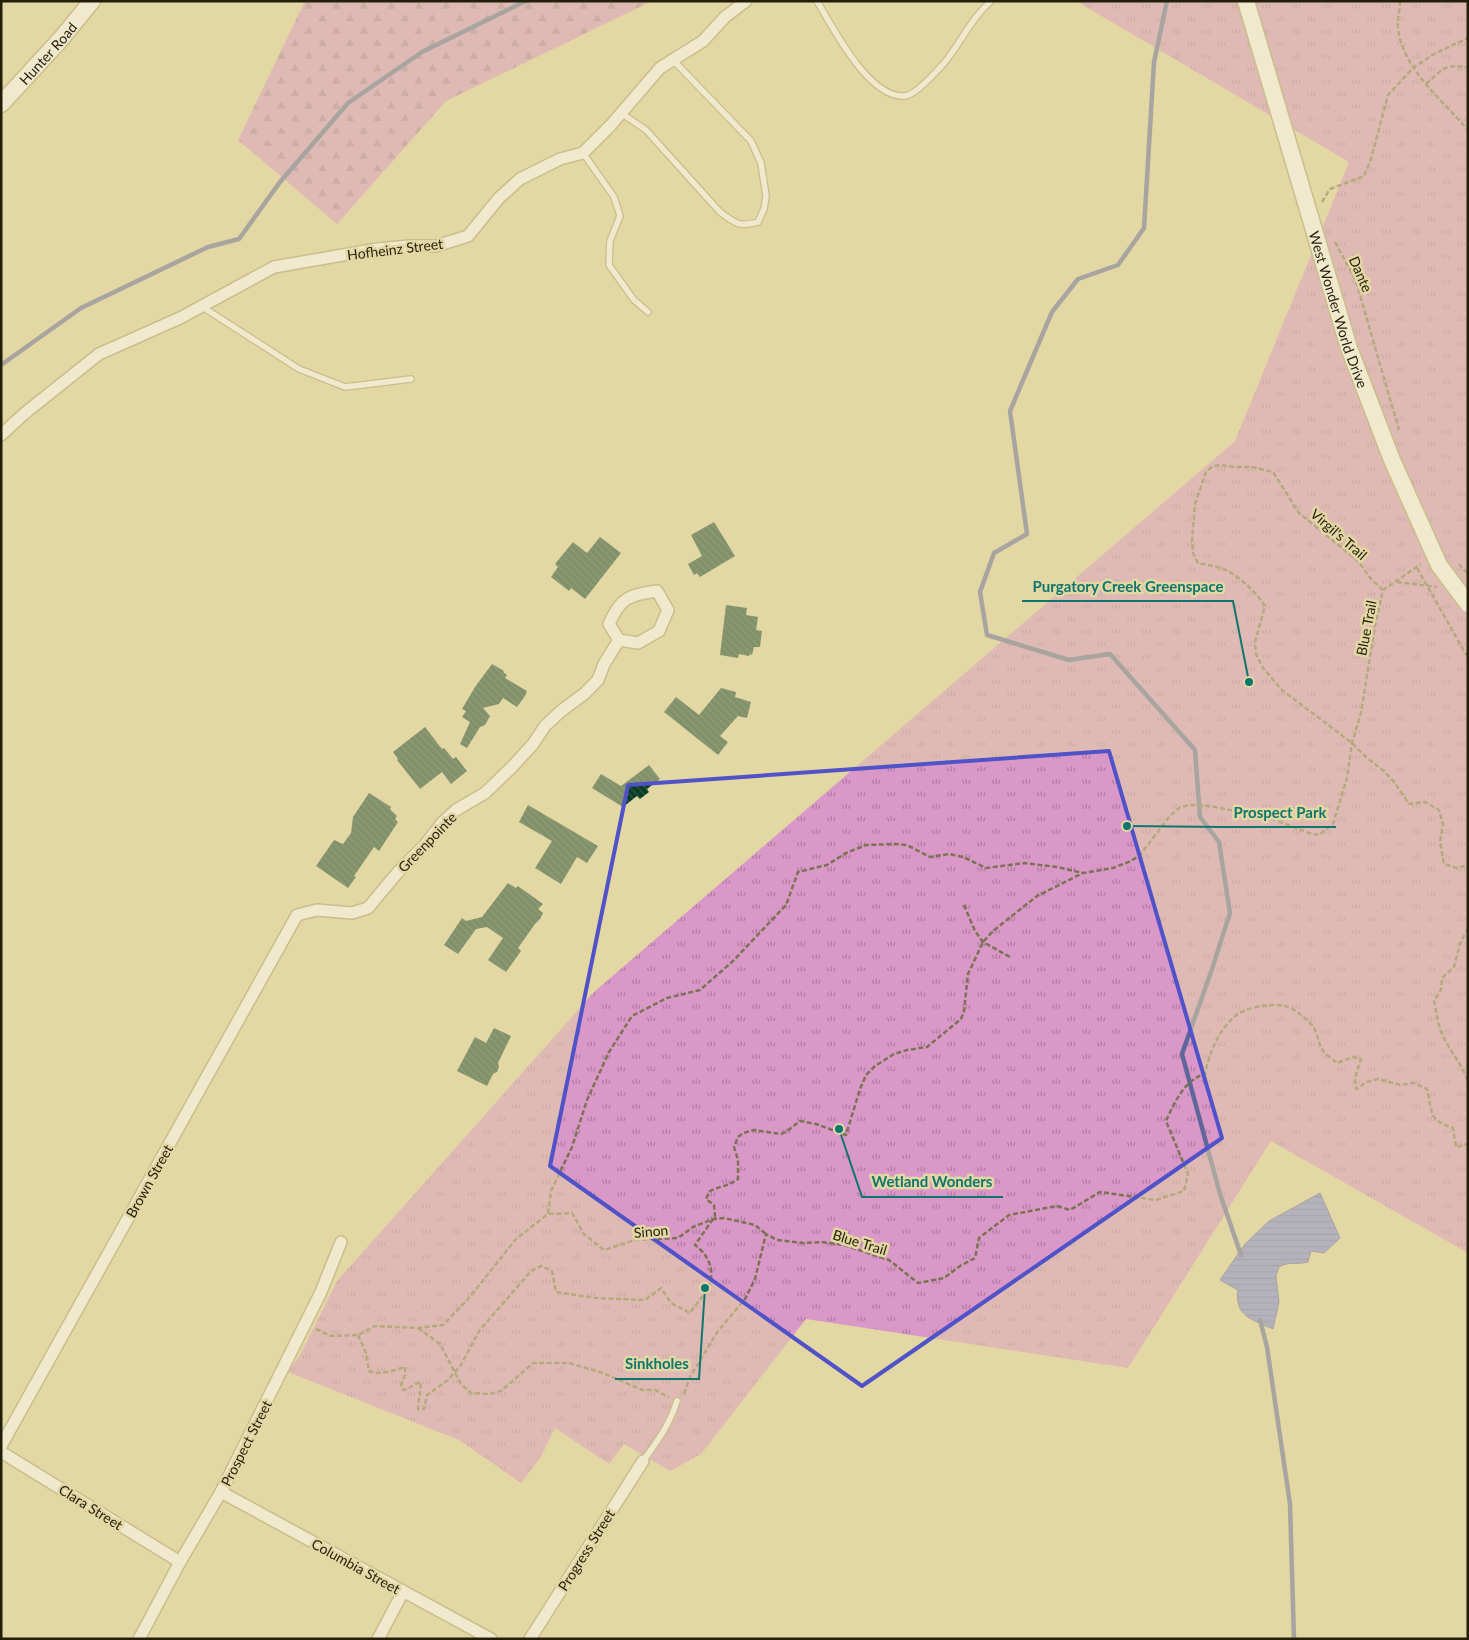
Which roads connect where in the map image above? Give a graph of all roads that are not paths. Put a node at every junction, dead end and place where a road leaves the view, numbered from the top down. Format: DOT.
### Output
graph roads {
  1 [pos="92,1"];
  2 [pos="746,1"];
  3 [pos="817,1"];
  4 [pos="991,1"];
  5 [pos="1246,1"];
  6 [pos="672,60"];
  7 [pos="2,103"];
  8 [pos="621,113"];
  9 [pos="583,153"];
  10 [pos="201,306"];
  11 [pos="648,312"];
  12 [pos="411,379"];
  13 [pos="1,435"];
  14 [pos="1468,604"];
  15 [pos="619,640"];
  16 [pos="297,915"];
  17 [pos="341,1242"];
  18 [pos="677,1401"];
  19 [pos="1,1446"];
  20 [pos="1,1452"];
  21 [pos="643,1460"];
  22 [pos="221,1492"];
  23 [pos="180,1562"];
  24 [pos="403,1592"];
  25 [pos="139,1639"];
  26 [pos="378,1639"];
  27 [pos="491,1639"];
  28 [pos="530,1639"];
  1 -- 7 [label="main road, Hunter Road"];
  2 -- 6 [label="street"];
  3 -- 4 [label="lane"];
  5 -- 14 [label="main road, West Wonder World Drive, bridge"];
  6 -- 8 [label="street"];
  6 -- 8 [label="lane"];
  8 -- 9 [label="street"];
  9 -- 10 [label="street, Hofheinz Street"];
  9 -- 11 [label="lane"];
  10 -- 12 [label="lane"];
  10 -- 13 [label="street, Hofheinz Street"];
  15 -- 15 [label="street"];
  15 -- 16 [label="street, Greenpointe"];
  16 -- 19 [label="street, Brown Street"];
  17 -- 22 [label="street, Prospect Street"];
  18 -- 21 [label="lane"];
  20 -- 23 [label="street, Clara Street"];
  21 -- 28 [label="street, Progress Street"];
  22 -- 23 [label="street, Prospect Street"];
  22 -- 24 [label="street, Columbia Street"];
  23 -- 25 [label="street, Prospect Street"];
  24 -- 26 [label="street"];
  24 -- 27 [label="street, Columbia Street"];
}
